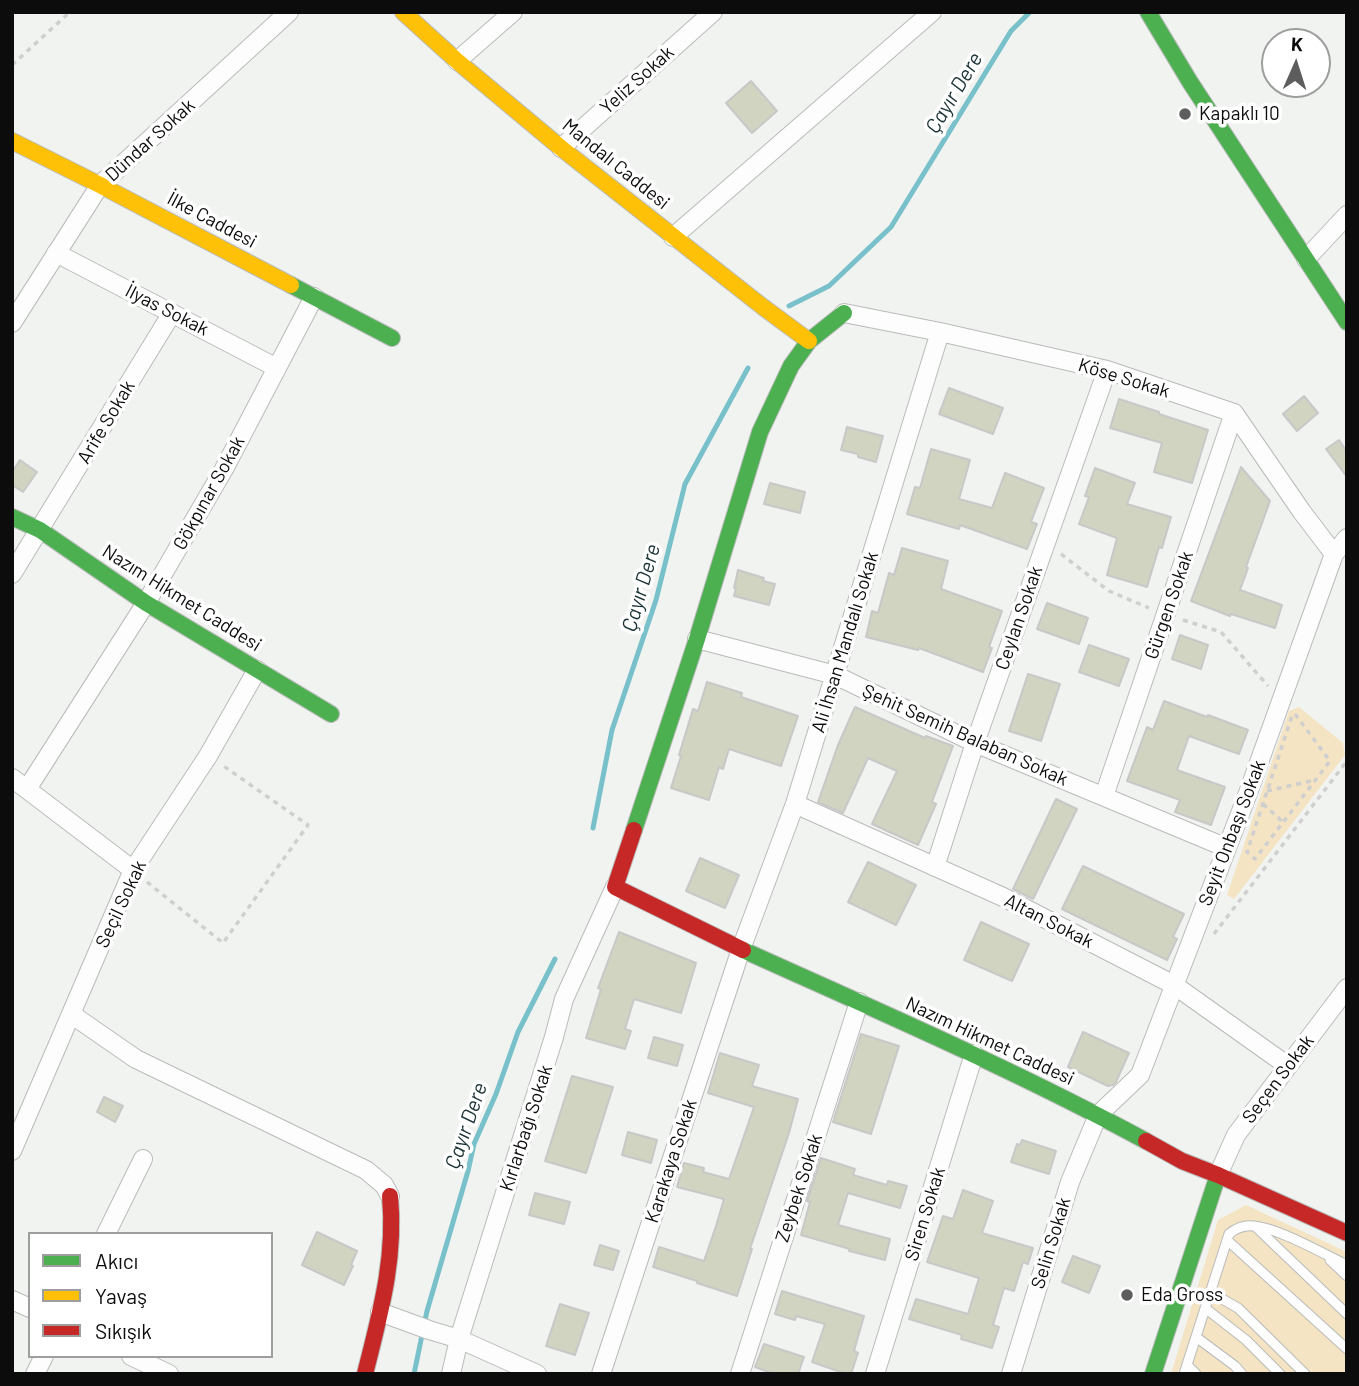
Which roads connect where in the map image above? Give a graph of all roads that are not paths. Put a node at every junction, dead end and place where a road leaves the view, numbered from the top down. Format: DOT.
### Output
graph roads {
  1 [pos="289,12"];
  2 [pos="403,12"];
  3 [pos="513,12"];
  4 [pos="713,12"];
  5 [pos="932,12"];
  6 [pos="1148,12"];
  7 [pos="457,61"];
  8 [pos="12,141"];
  9 [pos="561,148"];
  10 [pos="100,185"];
  11 [pos="1347,215"];
  12 [pos="673,237"];
  13 [pos="56,253"];
  14 [pos="1306,258"];
  15 [pos="314,297"];
  16 [pos="172,313"];
  17 [pos="844,313"];
  18 [pos="1347,322"];
  19 [pos="12,323"];
  20 [pos="940,332"];
  21 [pos="392,338"];
  22 [pos="809,341"];
  23 [pos="277,368"];
  24 [pos="1107,370"];
  25 [pos="1234,413"];
  26 [pos="12,517"];
  27 [pos="40,530"];
  28 [pos="1347,538"];
  29 [pos="1334,554"];
  30 [pos="12,574"];
  31 [pos="146,603"];
  32 [pos="698,639"];
  33 [pos="257,670"];
  34 [pos="835,676"];
  35 [pos="331,714"];
  36 [pos="975,743"];
  37 [pos="12,778"];
  38 [pos="27,789"];
  39 [pos="1104,796"];
  40 [pos="795,804"];
  41 [pos="1227,848"];
  42 [pos="935,867"];
  43 [pos="133,870"];
  44 [pos="615,887"];
  45 [pos="741,949"];
  46 [pos="1174,985"];
  47 [pos="1347,988"];
  48 [pos="859,1002"];
  49 [pos="71,1014"];
  50 [pos="974,1054"];
  51 [pos="1288,1066"];
  52 [pos="1098,1115"];
  53 [pos="12,1151"];
  54 [pos="143,1159"];
  55 [pos="1218,1175"];
  56 [pos="390,1196"];
  57 [pos="1255,1226"];
  58 [pos="107,1232"];
  59 [pos="1347,1233"];
  60 [pos="1227,1240"];
  61 [pos="1324,1254"];
  62 [pos="1347,1265"];
  63 [pos="1347,1276"];
  64 [pos="1210,1292"];
  65 [pos="12,1300"];
  66 [pos="28,1307"];
  67 [pos="1205,1308"];
  68 [pos="380,1312"];
  69 [pos="1347,1314"];
  70 [pos="1196,1337"];
  71 [pos="459,1339"];
  72 [pos="1347,1349"];
  73 [pos="43,1358"];
  74 [pos="135,1358"];
  75 [pos="1185,1369"];
  76 [pos="35,1374"];
  77 [pos="169,1374"];
  78 [pos="365,1374"];
  79 [pos="451,1374"];
  80 [pos="537,1374"];
  81 [pos="601,1374"];
  82 [pos="740,1374"];
  83 [pos="875,1374"];
  84 [pos="1011,1374"];
  85 [pos="1153,1374"];
  86 [pos="1196,1374"];
  87 [pos="1242,1374"];
  88 [pos="1280,1374"];
  89 [pos="1305,1374"];
  1 -- 10 [label="street, Dündar Sokak"];
  2 -- 7 [label="street, Mandalı Caddesi"];
  3 -- 7 [label="street"];
  4 -- 9 [label="street, Yeliz Sokak"];
  5 -- 12 [label="street"];
  6 -- 14 [label="street"];
  7 -- 9 [label="street, Mandalı Caddesi"];
  8 -- 10 [label="street, İlke Caddesi"];
  9 -- 12 [label="street, Mandalı Caddesi"];
  10 -- 13 [label="street, Dündar Sokak"];
  10 -- 15 [label="street, İlke Caddesi"];
  11 -- 14 [label="street"];
  12 -- 22 [label="street, Mandalı Caddesi"];
  13 -- 16 [label="street, İlyas Sokak"];
  13 -- 19 [label="street, Dündar Sokak"];
  14 -- 18 [label="street"];
  15 -- 21 [label="street, İlke Caddesi"];
  15 -- 23 [label="street, Gökpınar Sokak"];
  16 -- 23 [label="street, İlyas Sokak"];
  16 -- 27 [label="street, Arife Sokak"];
  17 -- 20 [label="street, Köse Sokak"];
  17 -- 22 [label="street"];
  20 -- 24 [label="street, Köse Sokak"];
  20 -- 34 [label="street, Ali İhsan Mandalı Sokak"];
  22 -- 32 [label="street"];
  23 -- 31 [label="street, Gökpınar Sokak"];
  24 -- 25 [label="street, Köse Sokak"];
  24 -- 36 [label="street, Ceylan Sokak"];
  25 -- 29 [label="street"];
  25 -- 39 [label="street, Gürgen Sokak"];
  26 -- 27 [label="street, Nazım Hikmet Caddesi"];
  27 -- 30 [label="street, Arife Sokak"];
  27 -- 31 [label="street, Nazım Hikmet Caddesi"];
  28 -- 29 [label="street, Seyit Onbaşı Sokak"];
  29 -- 41 [label="street, Seyit Onbaşı Sokak"];
  31 -- 33 [label="street, Nazım Hikmet Caddesi"];
  31 -- 38 [label="street, Gökpınar Sokak"];
  32 -- 34 [label="street, Şehit Semih Balaban Sokak"];
  32 -- 44 [label="street"];
  33 -- 35 [label="street, Nazım Hikmet Caddesi"];
  33 -- 43 [label="street, Seçil Sokak"];
  34 -- 36 [label="street, Şehit Semih Balaban Sokak"];
  34 -- 40 [label="street, Ali İhsan Mandalı Sokak"];
  36 -- 39 [label="street, Şehit Semih Balaban Sokak"];
  36 -- 42 [label="street, Ceylan Sokak"];
  37 -- 38 [label="street"];
  38 -- 43 [label="street"];
  39 -- 41 [label="street, Şehit Semih Balaban Sokak"];
  40 -- 42 [label="street, Altan Sokak"];
  40 -- 45 [label="street, Ali İhsan Mandalı Sokak"];
  41 -- 46 [label="street, Seyit Onbaşı Sokak"];
  42 -- 46 [label="street, Altan Sokak"];
  43 -- 49 [label="street, Seçil Sokak"];
  44 -- 45 [label="street, Nazım Hikmet Caddesi"];
  44 -- 71 [label="street, Kırlarbağı Sokak"];
  45 -- 48 [label="street, Nazım Hikmet Caddesi"];
  45 -- 81 [label="street, Karakaya Sokak"];
  46 -- 51 [label="street, Altan Sokak"];
  46 -- 52 [label="street, Seyit Onbaşı Sokak"];
  47 -- 51 [label="street, Seçen Sokak"];
  48 -- 50 [label="street, Nazım Hikmet Caddesi"];
  48 -- 82 [label="street, Zeybek Sokak"];
  49 -- 53 [label="street, Seçil Sokak"];
  49 -- 56 [label="street"];
  50 -- 52 [label="street, Nazım Hikmet Caddesi"];
  50 -- 83 [label="street, Siren Sokak"];
  51 -- 55 [label="street, Seçen Sokak"];
  52 -- 55 [label="street, Nazım Hikmet Caddesi"];
  52 -- 84 [label="street, Selin Sokak"];
  54 -- 58 [label="street"];
  55 -- 59 [label="street, Nazım Hikmet Caddesi"];
  55 -- 85 [label="street"];
  56 -- 68 [label="street"];
  57 -- 60 [label="lane"];
  57 -- 61 [label="lane"];
  57 -- 69 [label="lane"];
  60 -- 64 [label="lane"];
  60 -- 72 [label="lane"];
  61 -- 62 [label="lane"];
  61 -- 63 [label="lane"];
  64 -- 67 [label="lane"];
  64 -- 89 [label="lane"];
  65 -- 66 [label="street"];
  67 -- 70 [label="lane"];
  67 -- 88 [label="lane"];
  68 -- 71 [label="street"];
  68 -- 78 [label="street"];
  70 -- 75 [label="lane"];
  70 -- 87 [label="lane"];
  71 -- 79 [label="street, Kırlarbağı Sokak"];
  71 -- 80 [label="street"];
  73 -- 76 [label="street"];
  74 -- 77 [label="street"];
  75 -- 86 [label="lane"];
}
